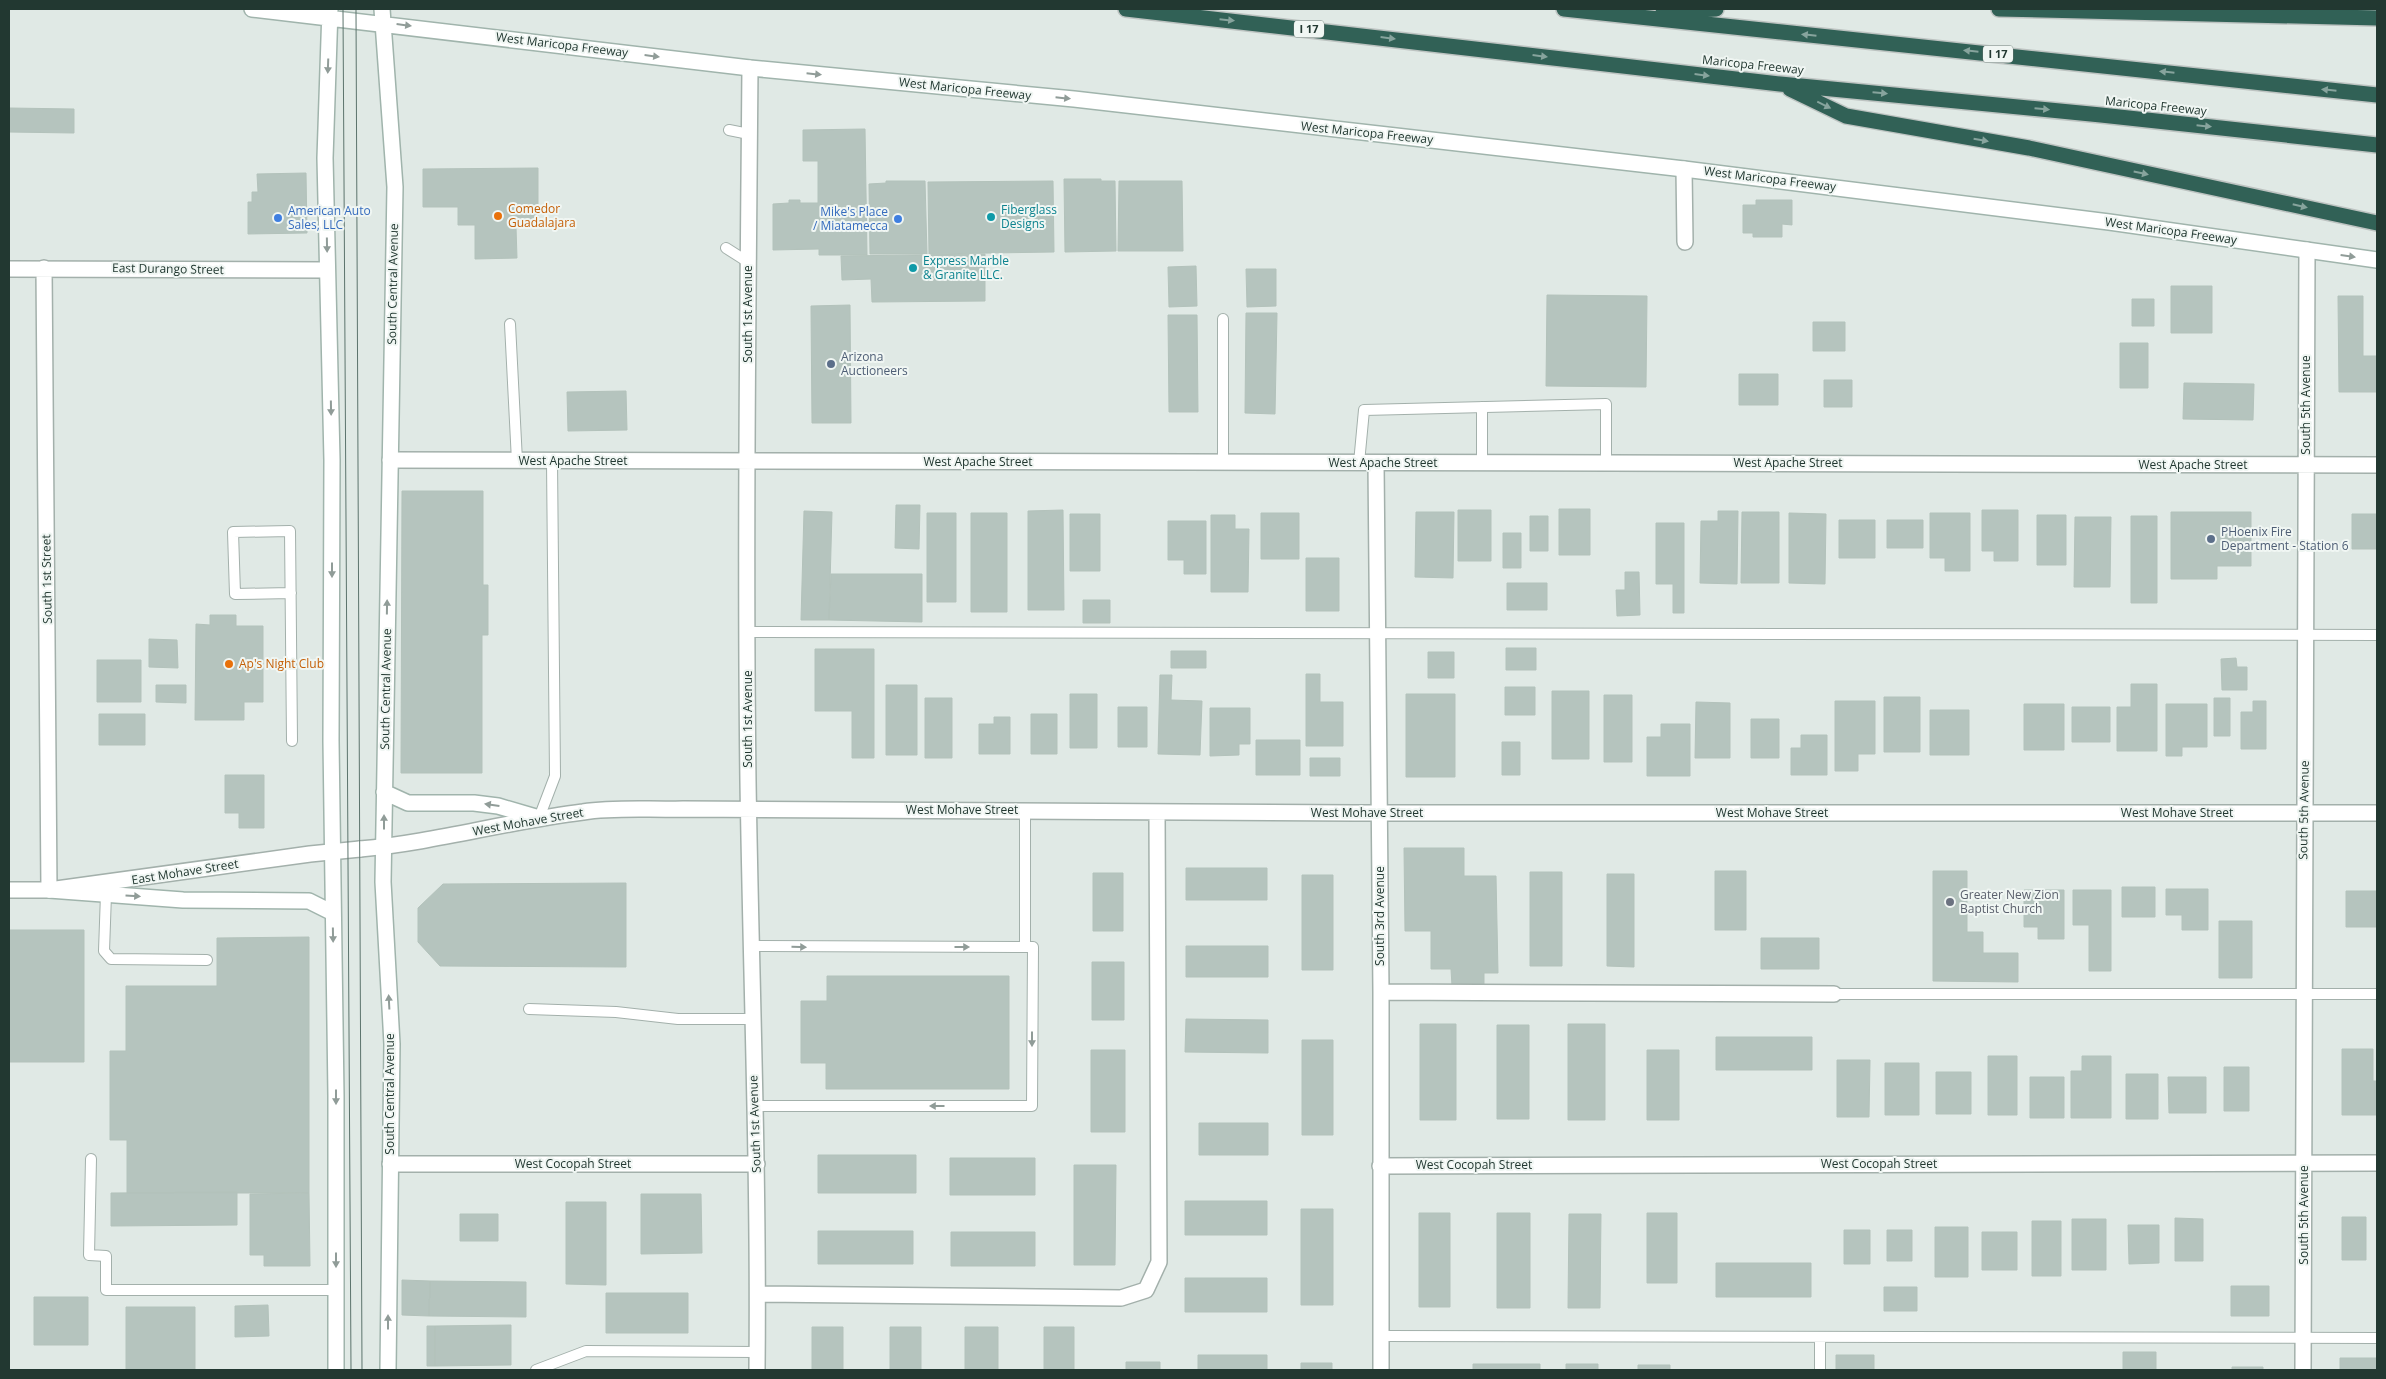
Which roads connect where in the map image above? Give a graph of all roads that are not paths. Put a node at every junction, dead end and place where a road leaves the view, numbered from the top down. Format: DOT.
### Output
graph roads {
  1 [pos="252,9"];
  2 [pos="1126,9"];
  3 [pos="1564,9"];
  4 [pos="1716,9"];
  5 [pos="1999,9"];
  6 [pos="330,13"];
  7 [pos="1619,15"];
  8 [pos="383,16"];
  9 [pos="2377,18"];
  10 [pos="750,68"];
  11 [pos="1780,84"];
  12 [pos="2377,95"];
  13 [pos="729,130"];
  14 [pos="749,134"];
  15 [pos="2377,145"];
  16 [pos="1684,169"];
  17 [pos="2377,223"];
  18 [pos="1685,242"];
  19 [pos="726,248"];
  20 [pos="2307,250"];
  21 [pos="2377,260"];
  22 [pos="748,262"];
  23 [pos="44,268"];
  24 [pos="9,269"];
  25 [pos="327,270"];
  26 [pos="1223,319"];
  27 [pos="510,324"];
  28 [pos="1482,407"];
  29 [pos="390,460"];
  30 [pos="517,461"];
  31 [pos="552,461"];
  32 [pos="747,462"];
  33 [pos="1223,462"];
  34 [pos="1359,463"];
  35 [pos="1376,463"];
  36 [pos="1482,463"];
  37 [pos="1606,463"];
  38 [pos="2305,465"];
  39 [pos="2377,465"];
  40 [pos="291,593"];
  41 [pos="747,632"];
  42 [pos="1379,633"];
  43 [pos="2307,635"];
  44 [pos="2377,635"];
  45 [pos="292,742"];
  46 [pos="384,792"];
  47 [pos="748,810"];
  48 [pos="1025,811"];
  49 [pos="1157,812"];
  50 [pos="1380,813"];
  51 [pos="2304,813"];
  52 [pos="2377,813"];
  53 [pos="539,818"];
  54 [pos="384,847"];
  55 [pos="360,849"];
  56 [pos="333,851"];
  57 [pos="9,890"];
  58 [pos="49,890"];
  59 [pos="106,894"];
  60 [pos="333,913"];
  61 [pos="750,946"];
  62 [pos="1025,947"];
  63 [pos="207,960"];
  64 [pos="1381,992"];
  65 [pos="1834,994"];
  66 [pos="2303,994"];
  67 [pos="2377,994"];
  68 [pos="529,1009"];
  69 [pos="752,1019"];
  70 [pos="755,1106"];
  71 [pos="90,1159"];
  72 [pos="2304,1163"];
  73 [pos="2377,1163"];
  74 [pos="390,1164"];
  75 [pos="757,1164"];
  76 [pos="1380,1166"];
  77 [pos="336,1290"];
  78 [pos="758,1294"];
  79 [pos="1382,1336"];
  80 [pos="1820,1337"];
  81 [pos="2303,1338"];
  82 [pos="2377,1338"];
  83 [pos="757,1352"];
  84 [pos="336,1370"];
  85 [pos="388,1370"];
  86 [pos="536,1370"];
  87 [pos="757,1370"];
  88 [pos="1381,1370"];
  89 [pos="1820,1370"];
  90 [pos="2303,1370"];
  1 -- 6 [label="street, West Maricopa Freeway"];
  2 -- 11 [label="highway, Maricopa Freeway / I 17, one-way"];
  3 -- 7 [label="highway, I 17"];
  4 -- 7 [label="highway"];
  5 -- 9 [label="highway"];
  6 -- 8 [label="street, West Maricopa Freeway"];
  6 -- 25 [label="street, one-way"];
  12 -- 7 [label="highway, I 17, one-way"];
  8 -- 10 [label="street, West Maricopa Freeway, one-way"];
  8 -- 29 [label="street, South Central Avenue"];
  10 -- 14 [label="street, South 1st Avenue"];
  10 -- 16 [label="street, West Maricopa Freeway, one-way"];
  11 -- 15 [label="highway, Maricopa Freeway / I 17, one-way"];
  11 -- 17 [label="highway, one-way"];
  13 -- 14 [label="lane"];
  14 -- 22 [label="street, South 1st Avenue"];
  16 -- 18 [label="street"];
  16 -- 20 [label="street, West Maricopa Freeway"];
  19 -- 22 [label="lane"];
  20 -- 21 [label="street, West Maricopa Freeway, one-way"];
  20 -- 38 [label="street, South 5th Avenue"];
  22 -- 32 [label="street, South 1st Avenue"];
  23 -- 24 [label="street, East Durango Street"];
  23 -- 25 [label="street, East Durango Street"];
  23 -- 58 [label="street, South 1st Street"];
  25 -- 56 [label="street, one-way"];
  26 -- 33 [label="lane"];
  27 -- 30 [label="lane"];
  28 -- 34 [label="lane"];
  28 -- 36 [label="lane"];
  28 -- 37 [label="lane"];
  29 -- 30 [label="street, West Apache Street"];
  46 -- 29 [label="street, South Central Avenue, one-way"];
  30 -- 31 [label="street, West Apache Street"];
  31 -- 32 [label="street, West Apache Street"];
  31 -- 53 [label="lane"];
  32 -- 33 [label="street, West Apache Street"];
  32 -- 41 [label="street, South 1st Avenue"];
  33 -- 34 [label="street, West Apache Street"];
  34 -- 35 [label="street, West Apache Street"];
  35 -- 36 [label="street, West Apache Street"];
  35 -- 42 [label="street, South 3rd Avenue"];
  36 -- 37 [label="street, West Apache Street"];
  37 -- 38 [label="street, West Apache Street"];
  38 -- 39 [label="street, West Apache Street"];
  38 -- 43 [label="street, South 5th Avenue"];
  40 -- 40 [label="lane"];
  40 -- 45 [label="lane"];
  41 -- 42 [label="lane"];
  41 -- 47 [label="street, South 1st Avenue"];
  42 -- 43 [label="lane"];
  42 -- 50 [label="street, South 3rd Avenue"];
  43 -- 44 [label="lane"];
  43 -- 51 [label="street, South 5th Avenue"];
  53 -- 46 [label="street, one-way"];
  54 -- 46 [label="street, South Central Avenue, one-way"];
  47 -- 48 [label="street, West Mohave Street"];
  47 -- 53 [label="street, West Mohave Street"];
  47 -- 61 [label="street, South 1st Avenue"];
  48 -- 49 [label="street, West Mohave Street"];
  48 -- 62 [label="lane"];
  49 -- 50 [label="street, West Mohave Street"];
  49 -- 78 [label="street"];
  50 -- 51 [label="street, West Mohave Street"];
  50 -- 64 [label="street, South 3rd Avenue"];
  51 -- 52 [label="street, West Mohave Street"];
  51 -- 66 [label="street, South 5th Avenue"];
  53 -- 54 [label="street, West Mohave Street"];
  54 -- 55 [label="street, West Mohave Street"];
  74 -- 54 [label="street, South Central Avenue, one-way"];
  55 -- 56 [label="street, East Mohave Street"];
  56 -- 58 [label="street, East Mohave Street"];
  56 -- 60 [label="street"];
  57 -- 58 [label="street, East Mohave Street"];
  58 -- 59 [label="street"];
  59 -- 60 [label="street, one-way"];
  59 -- 63 [label="lane"];
  60 -- 77 [label="street, one-way"];
  61 -- 62 [label="lane, one-way"];
  61 -- 69 [label="street, South 1st Avenue"];
  62 -- 70 [label="lane, one-way"];
  64 -- 65 [label="street"];
  64 -- 76 [label="street, South 3rd Avenue"];
  65 -- 66 [label="lane"];
  66 -- 67 [label="lane"];
  66 -- 72 [label="street, South 5th Avenue"];
  68 -- 69 [label="lane"];
  69 -- 70 [label="street, South 1st Avenue"];
  70 -- 75 [label="street, South 1st Avenue"];
  71 -- 77 [label="lane"];
  72 -- 73 [label="street, West Cocopah Street"];
  72 -- 76 [label="street, West Cocopah Street"];
  72 -- 81 [label="street, South 5th Avenue"];
  74 -- 75 [label="street, West Cocopah Street"];
  85 -- 74 [label="street, South Central Avenue, one-way"];
  75 -- 78 [label="street, South 1st Avenue"];
  76 -- 79 [label="street, South 3rd Avenue"];
  77 -- 84 [label="street"];
  78 -- 83 [label="street, South 1st Avenue"];
  79 -- 80 [label="lane"];
  79 -- 88 [label="street, South 3rd Avenue"];
  80 -- 81 [label="lane"];
  80 -- 89 [label="lane"];
  81 -- 82 [label="lane"];
  81 -- 90 [label="street, South 5th Avenue"];
  83 -- 86 [label="lane"];
  83 -- 87 [label="street, South 1st Avenue"];
}
